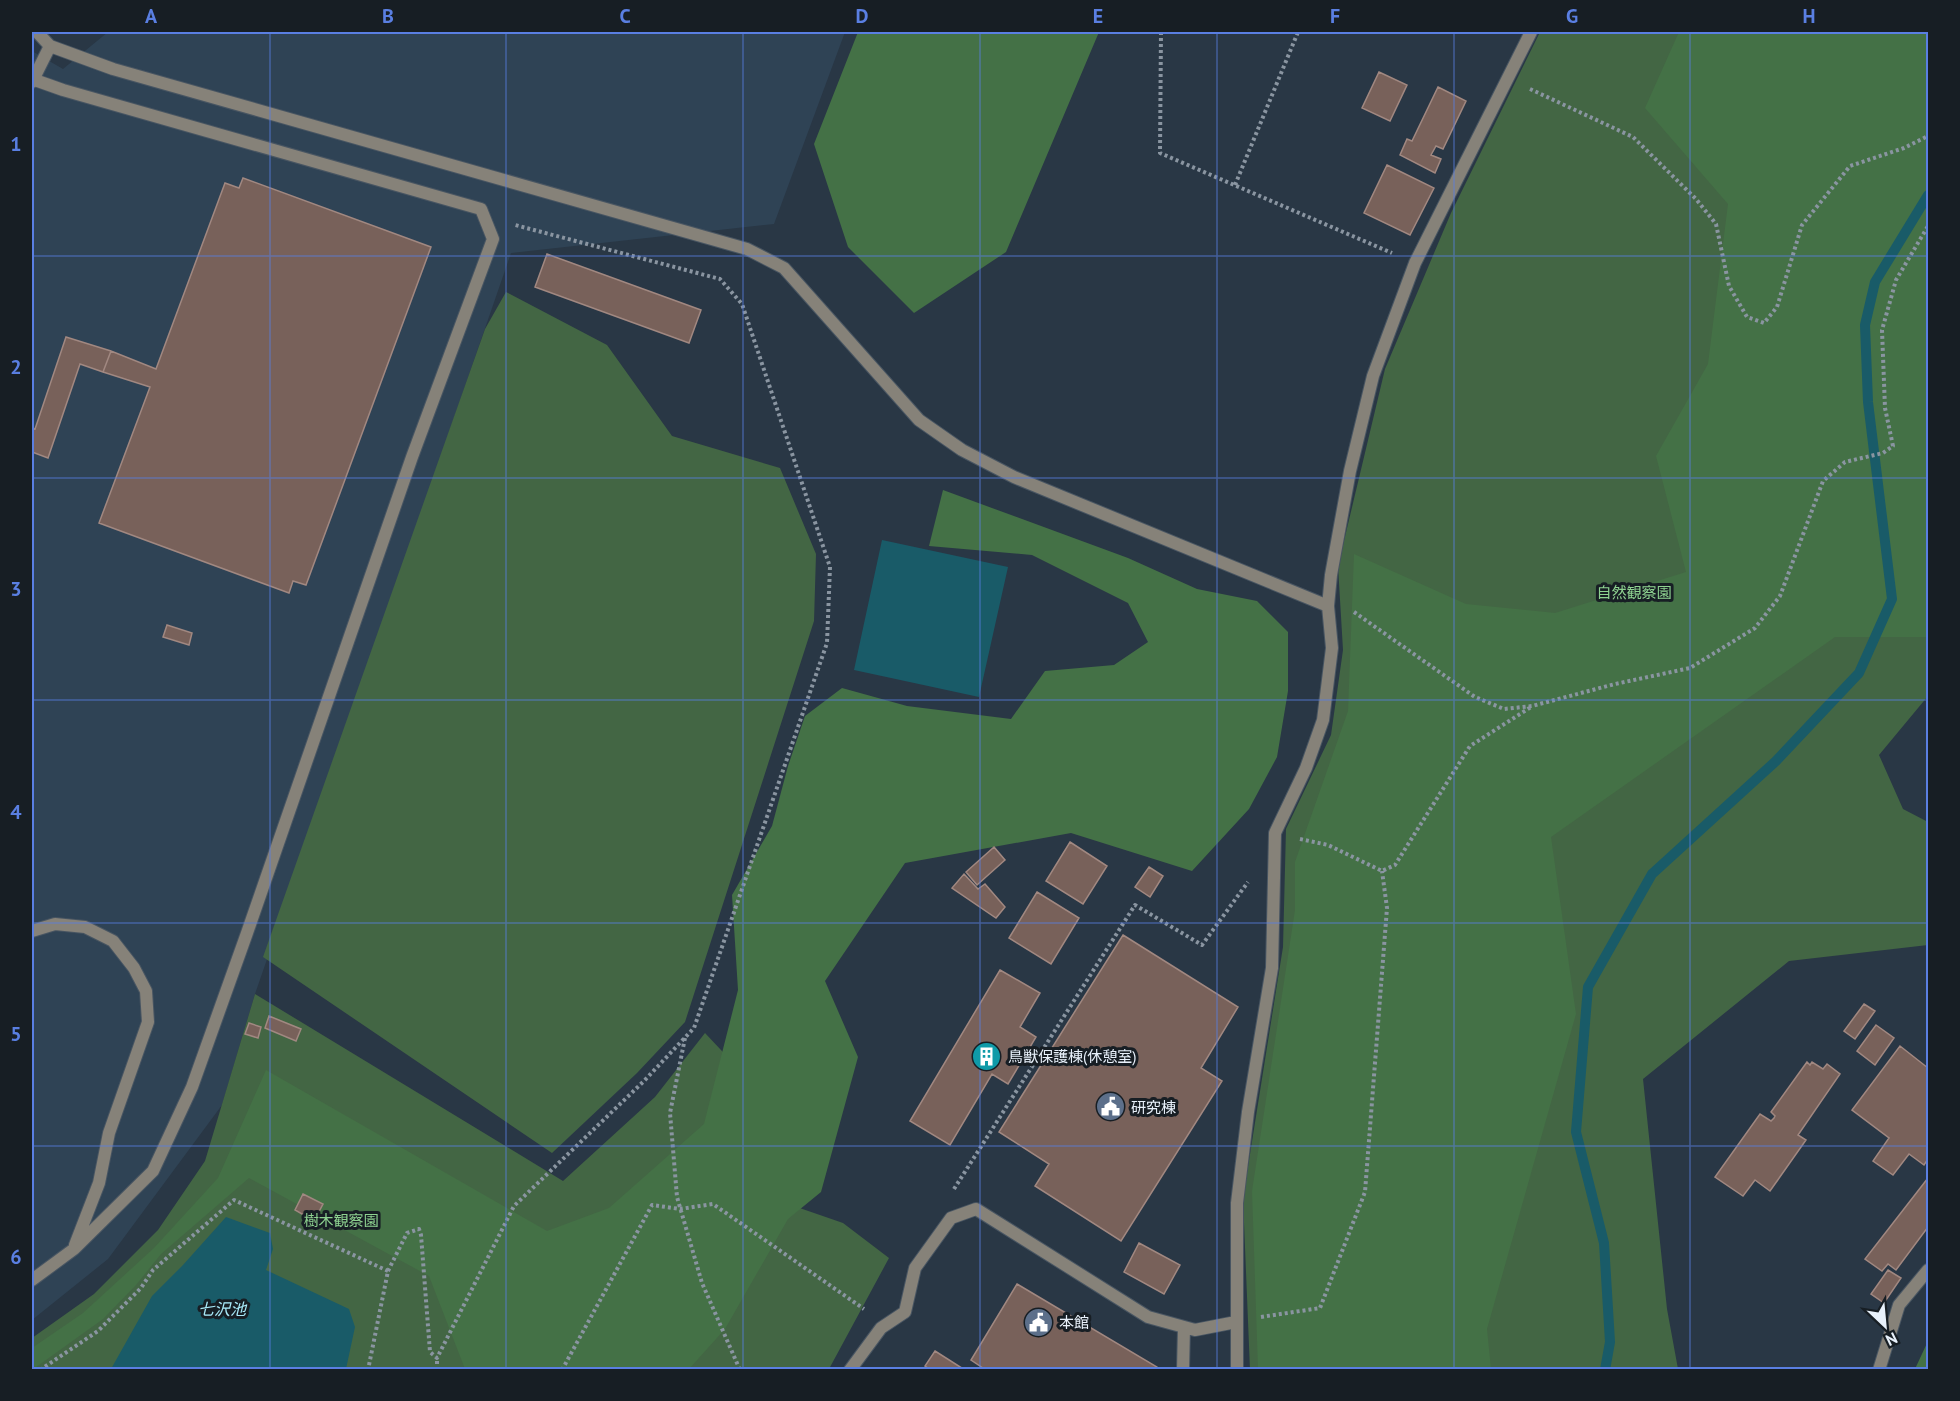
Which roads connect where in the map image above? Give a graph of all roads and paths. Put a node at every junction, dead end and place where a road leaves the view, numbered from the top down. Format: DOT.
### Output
graph roads {
  1 [pos="37,32"];
  2 [pos="1161,32"];
  3 [pos="1298,32"];
  4 [pos="1531,32"];
  5 [pos="50,46"];
  6 [pos="1508,79"];
  7 [pos="32,80"];
  8 [pos="1929,136"];
  9 [pos="1235,185"];
  10 [pos="488,226"];
  11 [pos="1929,226"];
  12 [pos="1415,263"];
  13 [pos="1328,606"];
  14 [pos="1532,706"];
  15 [pos="1275,833"];
  16 [pos="1382,871"];
  17 [pos="1273,877"];
  18 [pos="32,931"];
  19 [pos="685,1038"];
  20 [pos="680,1209"];
  21 [pos="964,1214"];
  22 [pos="74,1249"];
  23 [pos="1929,1270"];
  24 [pos="388,1271"];
  25 [pos="32,1280"];
  26 [pos="1236,1322"];
  27 [pos="887,1324"];
  28 [pos="1184,1327"];
  29 [pos="437,1358"];
  30 [pos="40,1370"];
  31 [pos="368,1370"];
  32 [pos="437,1370"];
  33 [pos="562,1370"];
  34 [pos="740,1370"];
  35 [pos="850,1370"];
  36 [pos="1183,1370"];
  37 [pos="1237,1370"];
  38 [pos="1879,1370"];
  1 -- 5 [label="street"];
  2 -- 9 [label="path"];
  3 -- 9 [label="path"];
  4 -- 6 [label="street"];
  5 -- 7 [label="street"];
  5 -- 13 [label="street"];
  6 -- 8 [label="path"];
  6 -- 12 [label="street"];
  7 -- 10 [label="street"];
  9 -- 12 [label="path"];
  10 -- 19 [label="path"];
  10 -- 22 [label="street"];
  11 -- 14 [label="path"];
  12 -- 13 [label="street"];
  13 -- 14 [label="path"];
  13 -- 15 [label="street"];
  14 -- 16 [label="path"];
  15 -- 16 [label="path"];
  15 -- 17 [label="street"];
  16 -- 26 [label="path"];
  17 -- 21 [label="path"];
  17 -- 26 [label="street"];
  18 -- 22 [label="street"];
  19 -- 20 [label="path"];
  19 -- 29 [label="path"];
  20 -- 27 [label="path"];
  20 -- 33 [label="path"];
  20 -- 34 [label="path"];
  21 -- 27 [label="street"];
  21 -- 28 [label="street"];
  22 -- 25 [label="street"];
  23 -- 38 [label="street"];
  24 -- 29 [label="path"];
  24 -- 30 [label="path"];
  24 -- 31 [label="path"];
  26 -- 28 [label="street"];
  26 -- 37 [label="street"];
  27 -- 35 [label="street"];
  28 -- 36 [label="street"];
  29 -- 32 [label="path"];
}
